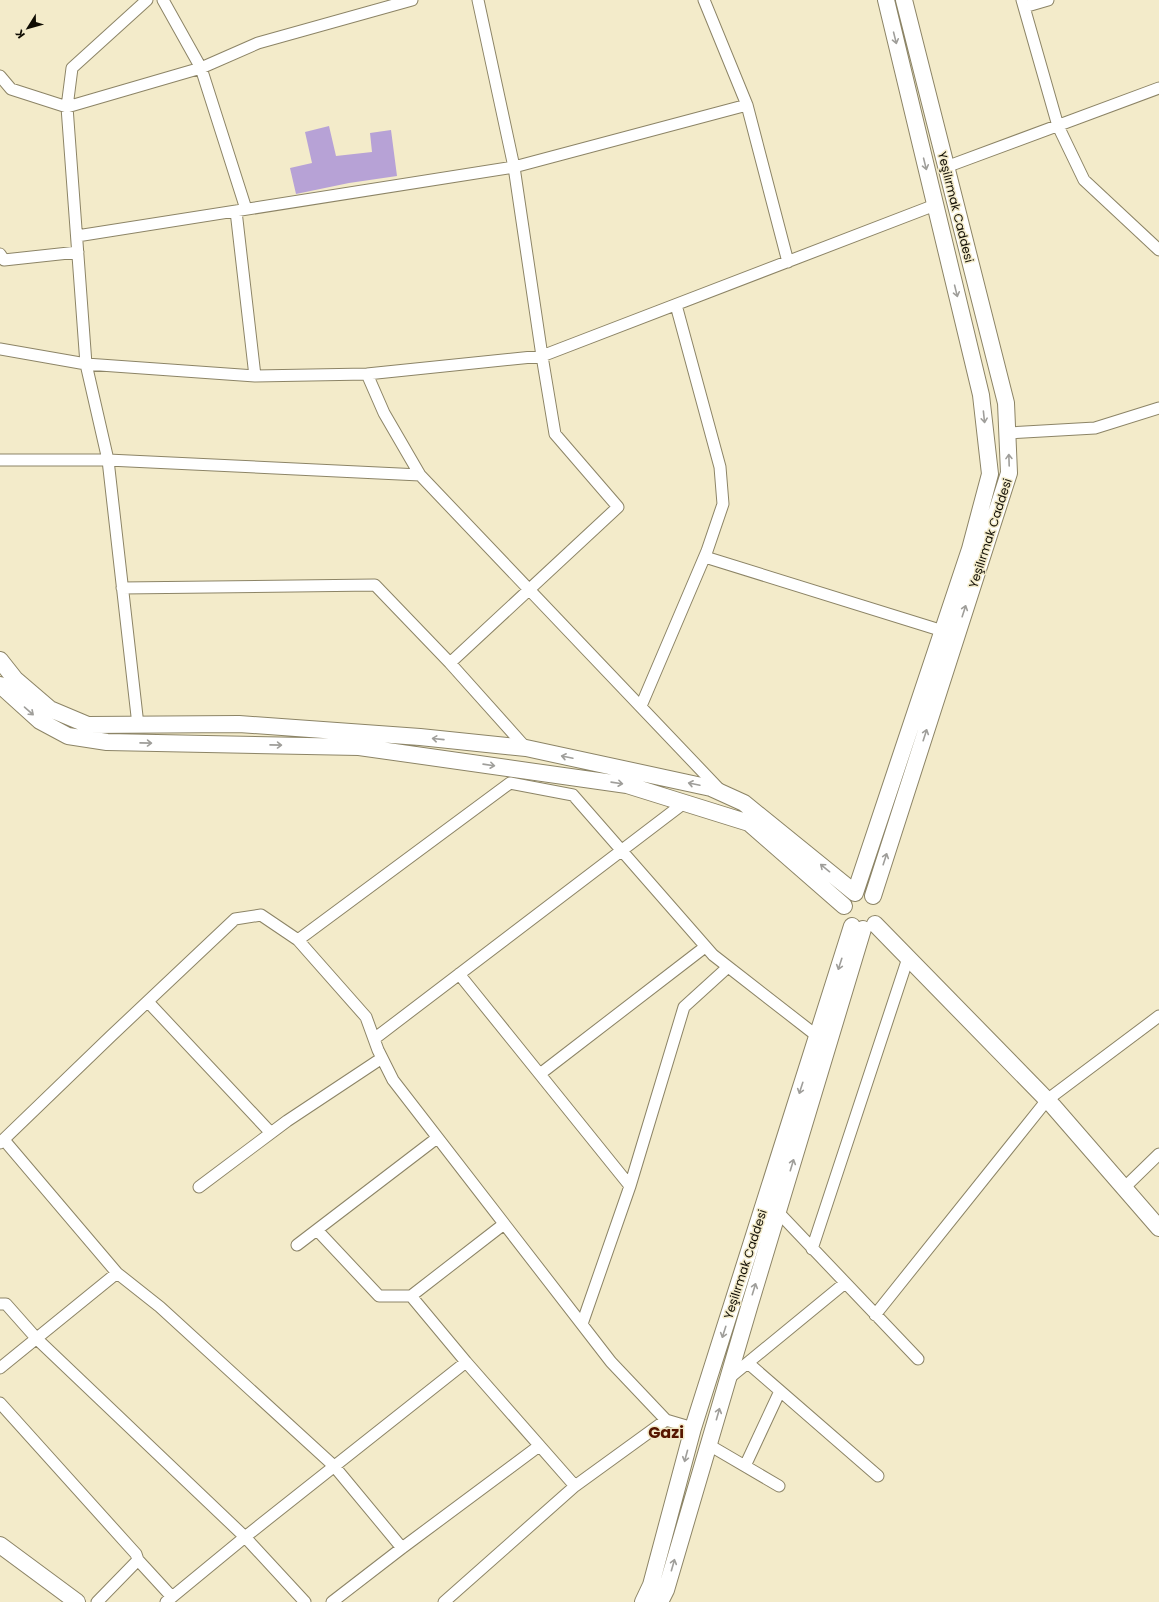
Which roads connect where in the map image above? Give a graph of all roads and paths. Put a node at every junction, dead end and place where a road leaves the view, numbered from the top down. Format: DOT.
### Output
graph roads {
  1 [pos="147,0"];
  2 [pos="164,0"];
  3 [pos="412,0"];
  4 [pos="478,0"];
  5 [pos="704,0"];
  6 [pos="886,0"];
  7 [pos="904,0"];
  8 [pos="1048,0"];
  9 [pos="1023,4"];
  10 [pos="201,68"];
  11 [pos="0,76"];
  12 [pos="1159,88"];
  13 [pos="747,105"];
  14 [pos="67,107"];
  15 [pos="1058,126"];
  16 [pos="514,167"];
  17 [pos="946,167"];
  18 [pos="935,205"];
  19 [pos="241,210"];
  20 [pos="77,236"];
  21 [pos="1159,250"];
  22 [pos="78,252"];
  23 [pos="0,254"];
  24 [pos="788,262"];
  25 [pos="676,305"];
  26 [pos="0,349"];
  27 [pos="542,356"];
  28 [pos="86,364"];
  29 [pos="367,374"];
  30 [pos="256,376"];
  31 [pos="1159,408"];
  32 [pos="1008,433"];
  33 [pos="0,460"];
  34 [pos="108,460"];
  35 [pos="420,474"];
  36 [pos="705,556"];
  37 [pos="122,588"];
  38 [pos="529,589"];
  39 [pos="943,631"];
  40 [pos="0,660"];
  41 [pos="450,663"];
  42 [pos="0,685"];
  43 [pos="641,706"];
  44 [pos="138,724"];
  45 [pos="526,748"];
  46 [pos="724,794"];
  47 [pos="684,803"];
  48 [pos="621,850"];
  49 [pos="856,893"];
  50 [pos="844,906"];
  51 [pos="870,916"];
  52 [pos="298,940"];
  53 [pos="705,947"];
  54 [pos="908,958"];
  55 [pos="728,967"];
  56 [pos="459,974"];
  57 [pos="150,1004"];
  58 [pos="1159,1016"];
  59 [pos="817,1036"];
  60 [pos="374,1039"];
  61 [pos="382,1058"];
  62 [pos="540,1074"];
  63 [pos="1048,1100"];
  64 [pos="271,1133"];
  65 [pos="438,1138"];
  66 [pos="2,1141"];
  67 [pos="1159,1154"];
  68 [pos="630,1186"];
  69 [pos="199,1187"];
  70 [pos="1124,1188"];
  71 [pos="778,1212"];
  72 [pos="504,1224"];
  73 [pos="1159,1228"];
  74 [pos="317,1230"];
  75 [pos="296,1245"];
  76 [pos="812,1249"];
  77 [pos="117,1273"];
  78 [pos="845,1283"];
  79 [pos="411,1296"];
  80 [pos="0,1304"];
  81 [pos="876,1315"];
  82 [pos="582,1324"];
  83 [pos="37,1338"];
  84 [pos="918,1360"];
  85 [pos="466,1362"];
  86 [pos="748,1363"];
  87 [pos="0,1368"];
  88 [pos="728,1379"];
  89 [pos="780,1391"];
  90 [pos="0,1402"];
  91 [pos="666,1420"];
  92 [pos="693,1428"];
  93 [pos="708,1445"];
  94 [pos="539,1446"];
  95 [pos="334,1466"];
  96 [pos="745,1466"];
  97 [pos="878,1476"];
  98 [pos="575,1486"];
  99 [pos="779,1486"];
  100 [pos="245,1537"];
  101 [pos="0,1545"];
  102 [pos="402,1548"];
  103 [pos="138,1560"];
  104 [pos="169,1600"];
  105 [pos="77,1602"];
  106 [pos="97,1602"];
  107 [pos="305,1602"];
  108 [pos="332,1602"];
  109 [pos="444,1602"];
  110 [pos="643,1602"];
  111 [pos="660,1602"];
  1 -- 14 [label="street"];
  2 -- 10 [label="street"];
  3 -- 10 [label="street"];
  4 -- 16 [label="street"];
  5 -- 13 [label="street"];
  6 -- 18 [label="main road, Yeşilırmak Caddesi, one-way"];
  7 -- 17 [label="main road, Yeşilırmak Caddesi"];
  8 -- 9 [label="street"];
  9 -- 15 [label="street"];
  10 -- 14 [label="street"];
  10 -- 19 [label="street"];
  11 -- 14 [label="street"];
  12 -- 15 [label="street"];
  13 -- 16 [label="street"];
  13 -- 24 [label="street"];
  14 -- 20 [label="street"];
  15 -- 17 [label="street"];
  15 -- 21 [label="street"];
  16 -- 19 [label="street"];
  16 -- 27 [label="street"];
  17 -- 32 [label="main road, Yeşilırmak Caddesi"];
  18 -- 24 [label="street"];
  18 -- 39 [label="main road, Yeşilırmak Caddesi, one-way"];
  19 -- 20 [label="street"];
  19 -- 30 [label="street"];
  20 -- 22 [label="street"];
  22 -- 23 [label="street"];
  22 -- 28 [label="street"];
  24 -- 25 [label="street"];
  25 -- 27 [label="street"];
  25 -- 36 [label="street"];
  26 -- 28 [label="street"];
  27 -- 29 [label="street"];
  27 -- 38 [label="street"];
  28 -- 30 [label="street"];
  28 -- 34 [label="street"];
  29 -- 30 [label="street"];
  29 -- 35 [label="street"];
  31 -- 32 [label="street"];
  51 -- 32 [label="main road, Yeşilırmak Caddesi, one-way"];
  33 -- 34 [label="street"];
  34 -- 35 [label="street"];
  34 -- 37 [label="street"];
  35 -- 38 [label="street"];
  36 -- 39 [label="street"];
  36 -- 43 [label="street"];
  37 -- 41 [label="street"];
  37 -- 44 [label="street"];
  38 -- 41 [label="street"];
  38 -- 43 [label="street"];
  39 -- 49 [label="main road, Yeşilırmak Caddesi"];
  40 -- 44 [label="main road"];
  41 -- 45 [label="street"];
  42 -- 47 [label="main road, one-way"];
  43 -- 46 [label="street"];
  45 -- 44 [label="main road, one-way"];
  46 -- 45 [label="main road, one-way"];
  49 -- 46 [label="main road, one-way"];
  47 -- 48 [label="street"];
  47 -- 50 [label="main road"];
  48 -- 52 [label="street"];
  48 -- 53 [label="street"];
  48 -- 56 [label="street"];
  49 -- 50 [label="main road"];
  49 -- 51 [label="main road"];
  50 -- 51 [label="main road"];
  51 -- 54 [label="main road"];
  51 -- 59 [label="main road, Yeşilırmak Caddesi, one-way"];
  71 -- 51 [label="main road, Yeşilırmak Caddesi, one-way"];
  52 -- 60 [label="street"];
  52 -- 66 [label="street"];
  53 -- 55 [label="street"];
  53 -- 62 [label="street"];
  54 -- 63 [label="main road"];
  54 -- 76 [label="street"];
  55 -- 59 [label="street"];
  55 -- 68 [label="street"];
  56 -- 60 [label="street"];
  56 -- 62 [label="street"];
  57 -- 64 [label="street"];
  58 -- 63 [label="street"];
  59 -- 92 [label="main road, Yeşilırmak Caddesi, one-way"];
  60 -- 61 [label="street"];
  61 -- 64 [label="street"];
  61 -- 65 [label="street"];
  62 -- 68 [label="street"];
  63 -- 70 [label="main road"];
  63 -- 81 [label="street"];
  64 -- 69 [label="street"];
  65 -- 72 [label="street"];
  65 -- 74 [label="street"];
  66 -- 77 [label="street"];
  67 -- 70 [label="street"];
  68 -- 82 [label="street"];
  70 -- 73 [label="main road"];
  71 -- 76 [label="street"];
  88 -- 71 [label="main road, Yeşilırmak Caddesi, one-way"];
  72 -- 79 [label="street"];
  72 -- 82 [label="street"];
  74 -- 75 [label="street"];
  74 -- 79 [label="street"];
  76 -- 78 [label="street"];
  77 -- 83 [label="street"];
  77 -- 95 [label="street"];
  78 -- 81 [label="street"];
  78 -- 86 [label="street"];
  79 -- 85 [label="street"];
  80 -- 83 [label="street"];
  81 -- 84 [label="street"];
  82 -- 91 [label="street"];
  83 -- 87 [label="street"];
  83 -- 100 [label="street"];
  85 -- 94 [label="street"];
  85 -- 95 [label="street"];
  86 -- 88 [label="street"];
  86 -- 89 [label="street"];
  93 -- 88 [label="main road, Yeşilırmak Caddesi, one-way"];
  89 -- 96 [label="street"];
  89 -- 97 [label="street"];
  90 -- 103 [label="street"];
  91 -- 92 [label="street"];
  91 -- 98 [label="street"];
  92 -- 110 [label="main road, Yeşilırmak Caddesi, one-way"];
  93 -- 96 [label="street"];
  111 -- 93 [label="main road, Yeşilırmak Caddesi, one-way"];
  94 -- 98 [label="street"];
  94 -- 102 [label="street"];
  95 -- 100 [label="street"];
  95 -- 102 [label="street"];
  96 -- 99 [label="street"];
  98 -- 109 [label="street"];
  100 -- 104 [label="street"];
  100 -- 107 [label="street"];
  101 -- 105 [label="main road"];
  102 -- 108 [label="street"];
  103 -- 104 [label="street"];
  103 -- 106 [label="street"];
}
